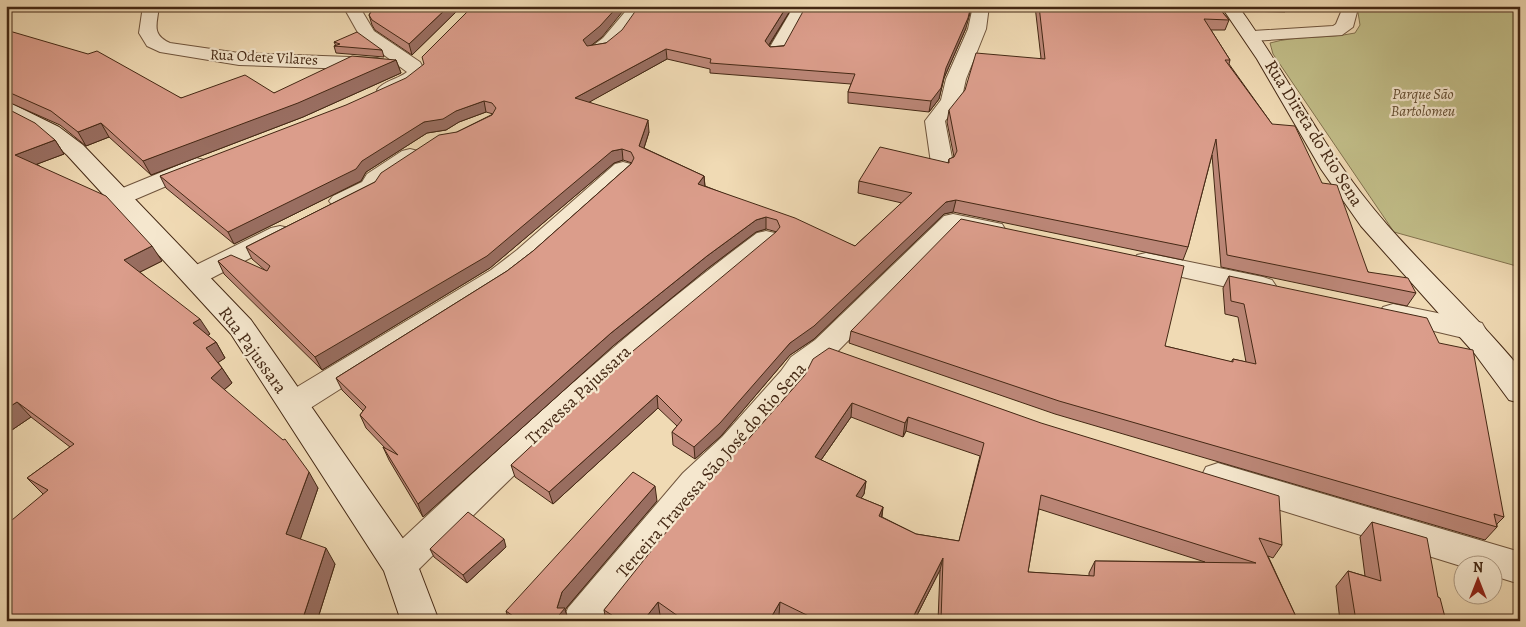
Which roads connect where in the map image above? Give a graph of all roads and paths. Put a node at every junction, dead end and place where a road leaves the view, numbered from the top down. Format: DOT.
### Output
graph roads {
  1 [pos="151,6"];
  2 [pos="351,6"];
  3 [pos="639,6"];
  4 [pos="802,6"];
  5 [pos="981,6"];
  6 [pos="1229,6"];
  7 [pos="1346,6"];
  8 [pos="1253,36"];
  9 [pos="595,51"];
  10 [pos="776,52"];
  11 [pos="420,60"];
  12 [pos="365,100"];
  13 [pos="6,108"];
  14 [pos="429,145"];
  15 [pos="216,158"];
  16 [pos="942,163"];
  17 [pos="623,168"];
  18 [pos="121,197"];
  19 [pos="1020,235"];
  20 [pos="766,238"];
  21 [pos="1126,257"];
  22 [pos="195,276"];
  23 [pos="1290,292"];
  24 [pos="1367,308"];
  25 [pos="1472,330"];
  26 [pos="1520,392"];
  27 [pos="293,404"];
  28 [pos="1189,469"];
  29 [pos="400,564"];
  30 [pos="1520,568"];
  31 [pos="420,621"];
  32 [pos="582,621"];
  1 -- 11 [label="street, Rua Odete Vilares"];
  2 -- 11 [label="street"];
  3 -- 9 [label="street"];
  4 -- 10 [label="street"];
  5 -- 16 [label="street"];
  6 -- 8 [label="street, Rua Direta do Rio Sena"];
  7 -- 8 [label="street"];
  8 -- 25 [label="street, Rua Direta do Rio Sena"];
  11 -- 12 [label="street"];
  13 -- 18 [label="street, Rua Pajussara"];
  14 -- 22 [label="street"];
  15 -- 18 [label="street"];
  17 -- 27 [label="street"];
  18 -- 22 [label="street, Rua Pajussara"];
  19 -- 32 [label="street, Terceira Travessa São José do Rio Sena"];
  20 -- 29 [label="street, Travessa Pajussara"];
  21 -- 23 [label="street"];
  22 -- 27 [label="street, Rua Pajussara"];
  24 -- 25 [label="street"];
  25 -- 26 [label="street, Rua Direta do Rio Sena"];
  27 -- 29 [label="street, Rua Pajussara"];
  28 -- 30 [label="street"];
  29 -- 31 [label="street, Rua Pajussara"];
}
